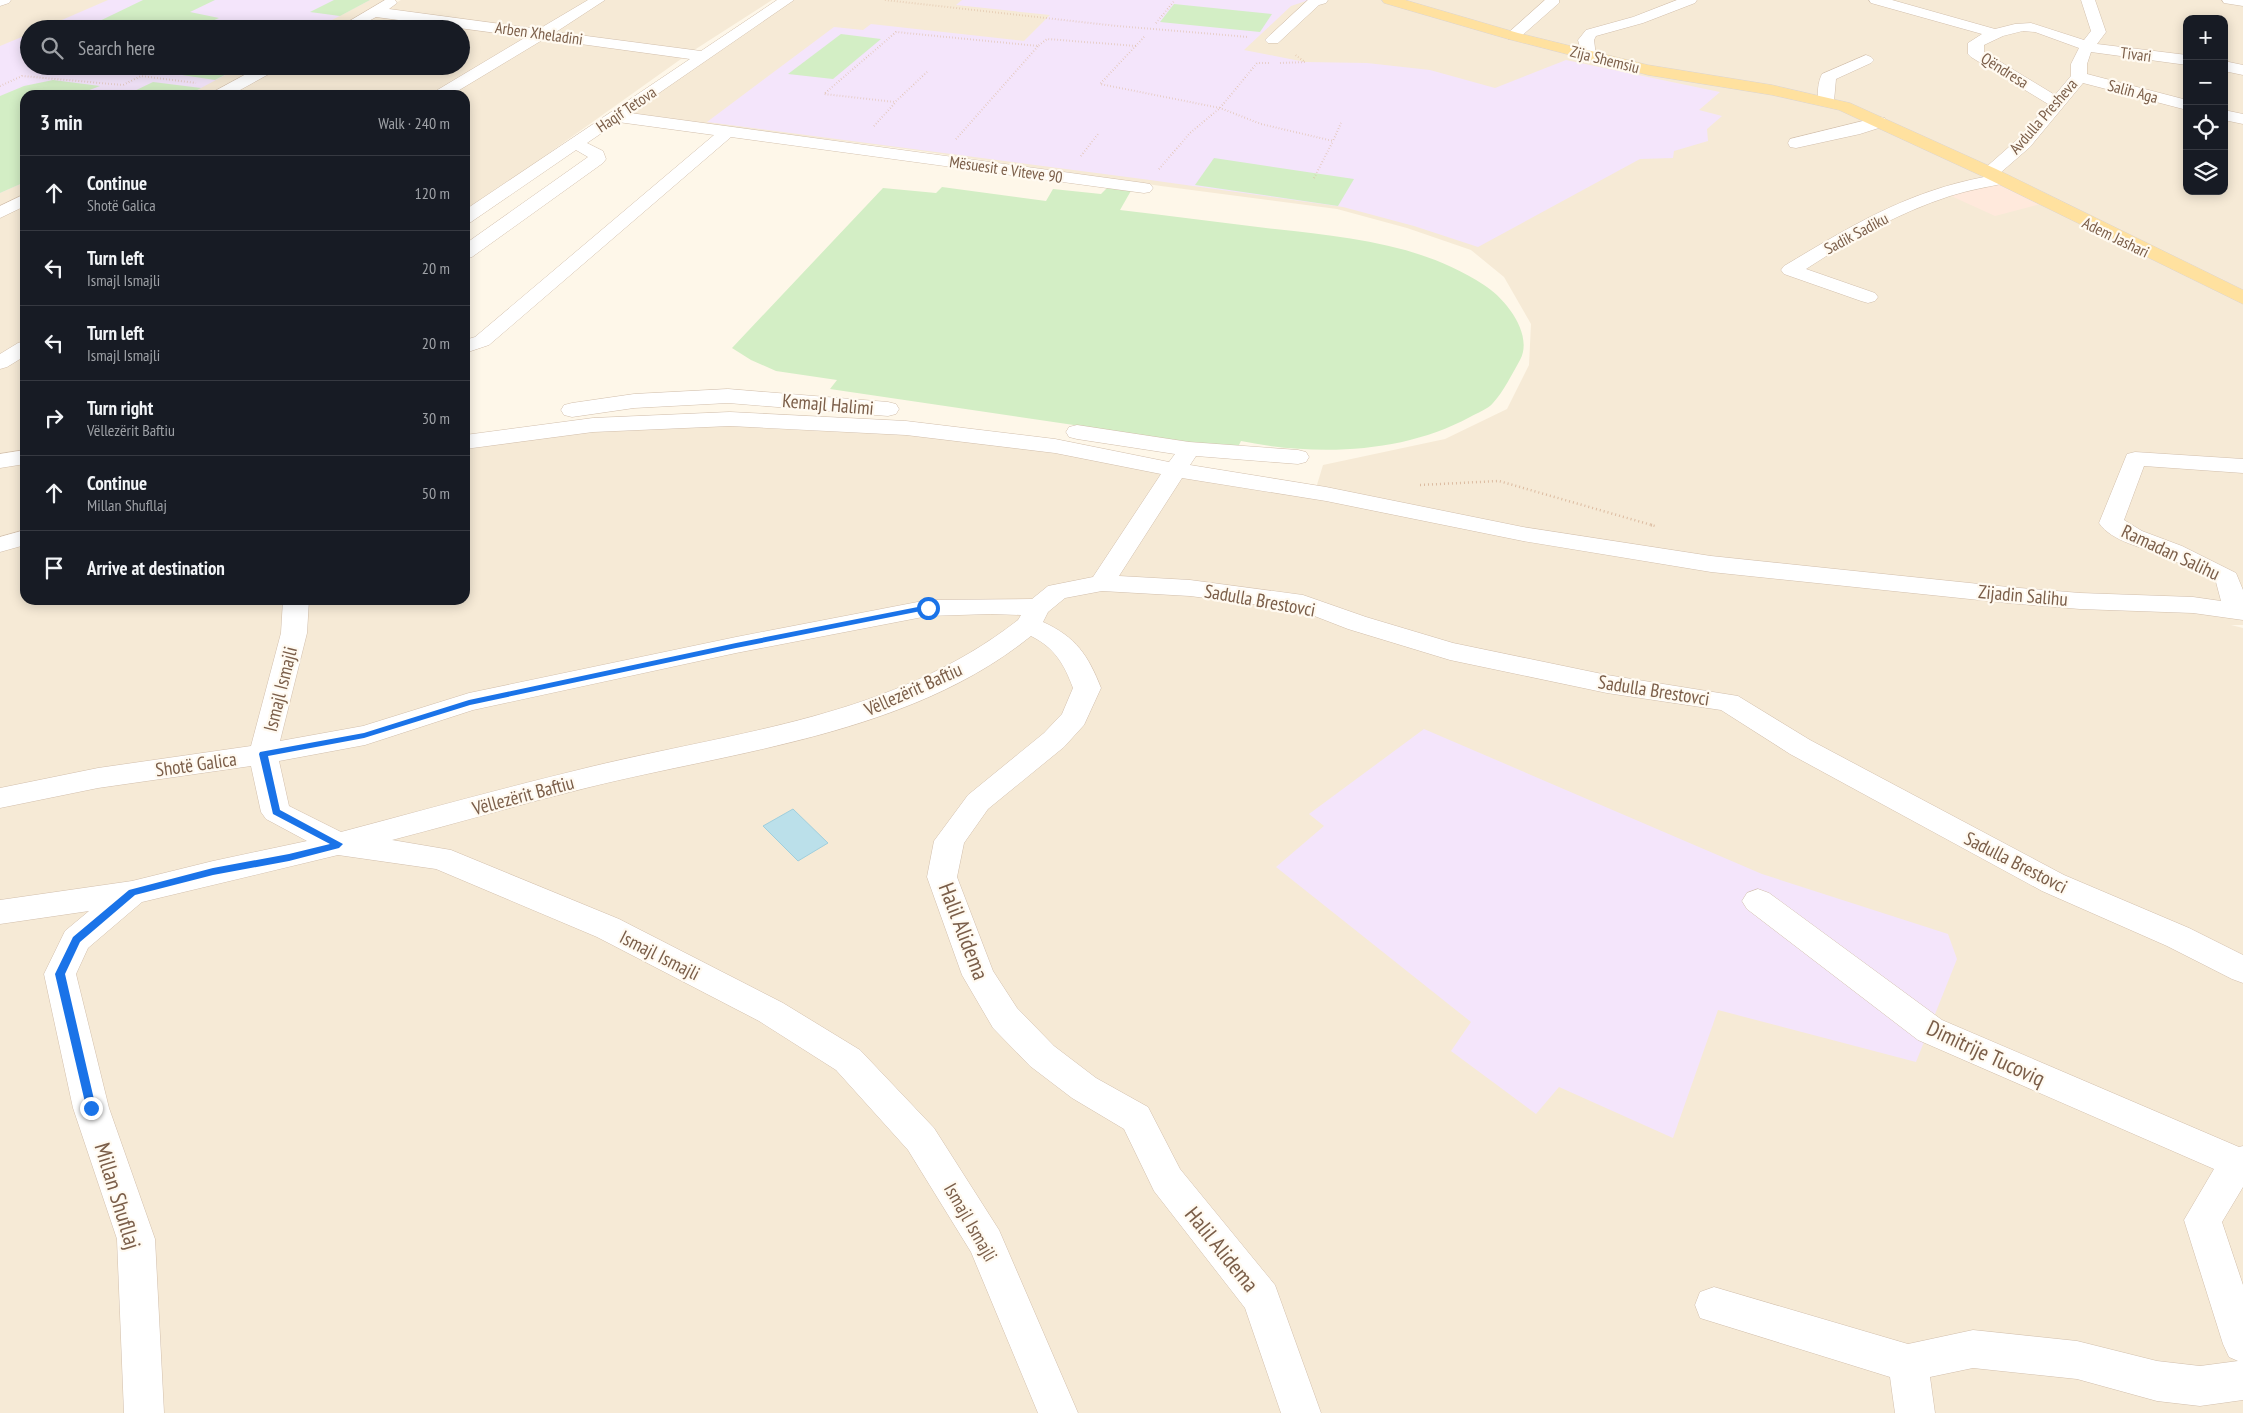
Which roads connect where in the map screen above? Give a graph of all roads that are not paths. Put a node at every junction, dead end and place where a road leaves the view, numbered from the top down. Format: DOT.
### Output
graph roads {
  1 [pos="4,0"];
  2 [pos="396,0"];
  3 [pos="598,0"];
  4 [pos="787,0"];
  5 [pos="1321,0"];
  6 [pos="1389,0"];
  7 [pos="1552,0"];
  8 [pos="1690,0"];
  9 [pos="1876,0"];
  10 [pos="2088,0"];
  11 [pos="2229,0"];
  12 [pos="0,2"];
  13 [pos="2243,2"];
  14 [pos="374,12"];
  15 [pos="359,20"];
  16 [pos="439,20"];
  17 [pos="470,24"];
  18 [pos="544,33"];
  19 [pos="1994,33"];
  20 [pos="1513,36"];
  21 [pos="1273,40"];
  22 [pos="2086,46"];
  23 [pos="704,56"];
  24 [pos="1588,56"];
  25 [pos="2183,59"];
  26 [pos="1866,60"];
  27 [pos="2228,67"];
  28 [pos="2243,70"];
  29 [pos="257,75"];
  30 [pos="2079,77"];
  31 [pos="230,90"];
  32 [pos="448,90"];
  33 [pos="1826,101"];
  34 [pos="2058,104"];
  35 [pos="2183,104"];
  36 [pos="613,116"];
  37 [pos="2228,116"];
  38 [pos="2243,119"];
  39 [pos="1878,122"];
  40 [pos="727,132"];
  41 [pos="575,143"];
  42 [pos="1796,143"];
  43 [pos="1995,176"];
  44 [pos="1144,188"];
  45 [pos="20,202"];
  46 [pos="2,211"];
  47 [pos="470,215"];
  48 [pos="470,249"];
  49 [pos="1868,297"];
  50 [pos="2243,298"];
  51 [pos="470,345"];
  52 [pos="20,350"];
  53 [pos="0,363"];
  54 [pos="470,423"];
  55 [pos="470,441"];
  56 [pos="1189,449"];
  57 [pos="1298,457"];
  58 [pos="20,458"];
  59 [pos="0,461"];
  60 [pos="2243,466"];
  61 [pos="1175,470"];
  62 [pos="20,539"];
  63 [pos="0,545"];
  64 [pos="1102,583"];
  65 [pos="296,605"];
  66 [pos="2240,611"];
  67 [pos="1033,616"];
  68 [pos="263,754"];
  69 [pos="0,798"];
  70 [pos="339,844"];
  71 [pos="132,893"];
  72 [pos="1758,901"];
  73 [pos="0,912"];
  74 [pos="2243,970"];
  75 [pos="2241,1163"];
  76 [pos="1714,1305"];
  77 [pos="2243,1344"];
  78 [pos="1908,1363"];
  79 [pos="2243,1380"];
  80 [pos="144,1413"];
  81 [pos="1058,1413"];
  82 [pos="1301,1413"];
  83 [pos="1915,1413"];
  1 -- 12 [label="street"];
  2 -- 14 [label="street"];
  3 -- 18 [label="street"];
  4 -- 23 [label="street, Haqif Tetova"];
  5 -- 21 [label="street"];
  6 -- 20 [label="main road, Zija Shemsiu"];
  7 -- 20 [label="street"];
  8 -- 24 [label="street"];
  9 -- 19 [label="street, Qëndresa"];
  10 -- 22 [label="street, Avdulla Presheva"];
  11 -- 13 [label="street"];
  14 -- 15 [label="street"];
  14 -- 16 [label="street, Arben Xheladini"];
  17 -- 18 [label="street, Arben Xheladini"];
  18 -- 23 [label="street, Arben Xheladini"];
  18 -- 32 [label="street"];
  19 -- 22 [label="street, Qëndresa"];
  19 -- 34 [label="street, Qëndresa"];
  20 -- 24 [label="main road, Zija Shemsiu"];
  22 -- 25 [label="street, Tivari"];
  22 -- 30 [label="street, Avdulla Presheva"];
  23 -- 36 [label="street, Haqif Tetova"];
  24 -- 33 [label="main road, Zija Shemsiu"];
  26 -- 33 [label="street"];
  27 -- 28 [label="street"];
  29 -- 31 [label="street"];
  30 -- 34 [label="street, Avdulla Presheva"];
  30 -- 35 [label="street, Salih Aga"];
  33 -- 39 [label="main road, Zija Shemsiu"];
  34 -- 43 [label="street, Avdulla Presheva"];
  36 -- 40 [label="street, Mësuesit e Viteve 90"];
  36 -- 41 [label="street, Haqif Tetova"];
  37 -- 38 [label="street"];
  39 -- 42 [label="street"];
  39 -- 43 [label="main road, Zija Shemsiu"];
  40 -- 44 [label="street, Mësuesit e Viteve 90"];
  40 -- 51 [label="street"];
  41 -- 47 [label="street, Haqif Tetova"];
  41 -- 48 [label="street"];
  43 -- 49 [label="street, Sadik Sadiku"];
  43 -- 50 [label="main road, Adem Jashari"];
  45 -- 46 [label="street"];
  52 -- 53 [label="street"];
  54 -- 56 [label="street, Kemajl Halimi"];
  55 -- 61 [label="street, Zijadin Salihu"];
  56 -- 57 [label="street, Kemajl Halimi"];
  56 -- 61 [label="street"];
  58 -- 59 [label="street"];
  60 -- 66 [label="street, Ramadan Salihu"];
  61 -- 64 [label="street"];
  61 -- 66 [label="street, Zijadin Salihu"];
  62 -- 63 [label="street"];
  64 -- 67 [label="street, Sadulla Brestovci"];
  64 -- 74 [label="street, Sadulla Brestovci"];
  65 -- 68 [label="street, Ismajl Ismajli"];
  67 -- 68 [label="street, Shotë Galica"];
  67 -- 70 [label="street, Vëllezërit Baftiu"];
  67 -- 82 [label="street, Halil Alidema"];
  68 -- 69 [label="street, Shotë Galica"];
  68 -- 70 [label="street, Ismajl Ismajli"];
  70 -- 71 [label="street, Vëllezërit Baftiu"];
  70 -- 81 [label="street, Ismajl Ismajli"];
  71 -- 73 [label="street, Vëllezërit Baftiu"];
  71 -- 80 [label="street, Millan Shufllaj"];
  72 -- 75 [label="street, Dimitrije Tucoviq"];
  75 -- 77 [label="street, Dimitrije Tucoviq"];
  76 -- 78 [label="street"];
  78 -- 79 [label="street"];
  78 -- 83 [label="street"];
}
